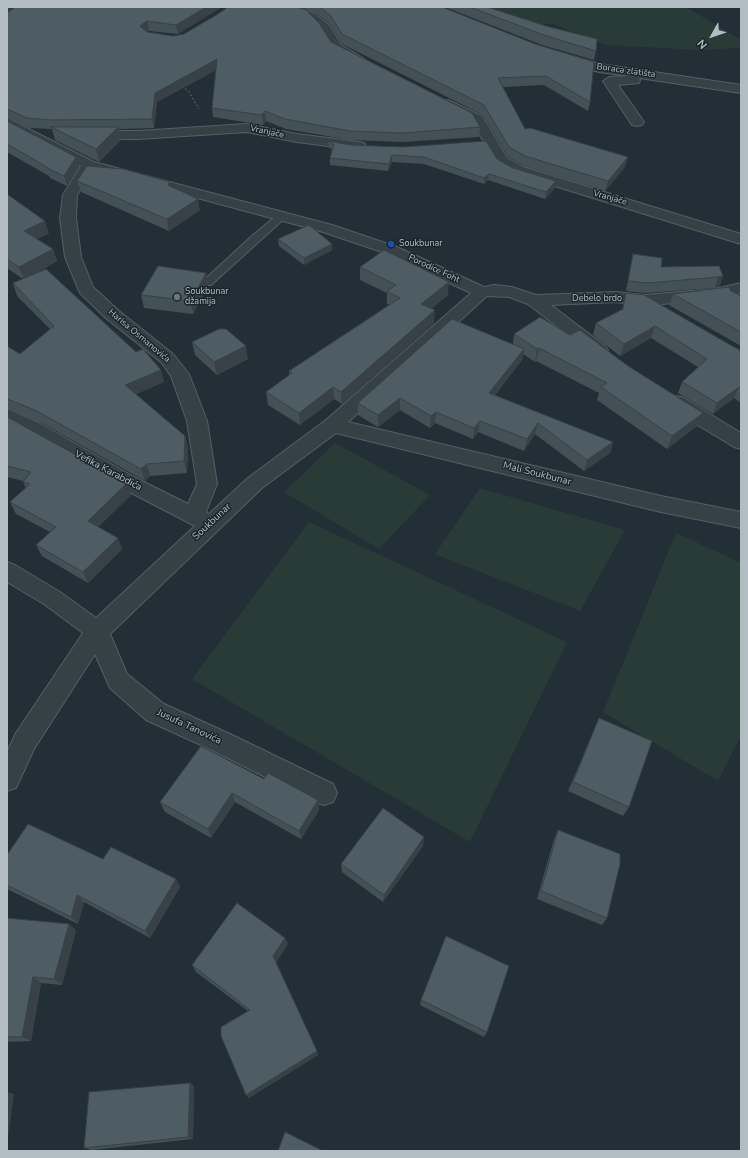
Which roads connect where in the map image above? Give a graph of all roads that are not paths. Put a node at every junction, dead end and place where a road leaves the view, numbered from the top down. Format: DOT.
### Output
graph roads {
  1 [pos="286,7"];
  2 [pos="550,54"];
  3 [pos="371,66"];
  4 [pos="693,81"];
  5 [pos="741,83"];
  6 [pos="712,84"];
  7 [pos="741,89"];
  8 [pos="435,97"];
  9 [pos="7,122"];
  10 [pos="637,122"];
  11 [pos="20,130"];
  12 [pos="490,142"];
  13 [pos="476,144"];
  14 [pos="373,147"];
  15 [pos="89,165"];
  16 [pos="283,215"];
  17 [pos="741,239"];
  18 [pos="207,283"];
  19 [pos="741,288"];
  20 [pos="482,292"];
  21 [pos="534,300"];
  22 [pos="645,300"];
  23 [pos="674,316"];
  24 [pos="613,360"];
  25 [pos="663,394"];
  26 [pos="7,416"];
  27 [pos="333,425"];
  28 [pos="741,442"];
  29 [pos="202,520"];
  30 [pos="741,520"];
  31 [pos="7,571"];
  32 [pos="97,631"];
  33 [pos="7,779"];
  34 [pos="324,793"];
  1 -- 3 [label="street"];
  2 -- 4 [label="street, Boraca zlatišta"];
  4 -- 6 [label="street, Boraca zlatišta"];
  4 -- 10 [label="street"];
  5 -- 6 [label="street, Boraca zlatišta"];
  6 -- 7 [label="street, Boraca zlatišta"];
  8 -- 12 [label="street, Vranjače"];
  9 -- 11 [label="street, Porodice Foht"];
  11 -- 14 [label="street, Vranjače"];
  11 -- 15 [label="street, Porodice Foht"];
  12 -- 13 [label="street"];
  12 -- 17 [label="street, Vranjače"];
  15 -- 16 [label="street, Porodice Foht"];
  15 -- 29 [label="street, Harisa Osmanovića"];
  16 -- 18 [label="lane"];
  16 -- 20 [label="street, Porodice Foht"];
  19 -- 22 [label="street"];
  20 -- 21 [label="street, Porodice Foht"];
  20 -- 27 [label="street, Soukbunar"];
  21 -- 22 [label="street, Debelo brdo"];
  21 -- 24 [label="street, Porodice Foht"];
  22 -- 23 [label="street, Debelo brdo"];
  25 -- 28 [label="street"];
  26 -- 29 [label="street, Vefika Karabdića"];
  27 -- 29 [label="street, Soukbunar"];
  27 -- 30 [label="street, Mali Soukbunar"];
  29 -- 32 [label="street, Soukbunar"];
  31 -- 32 [label="street"];
  32 -- 33 [label="street, Soukbunar"];
  32 -- 34 [label="street, Jusufa Tanovića"];
}
